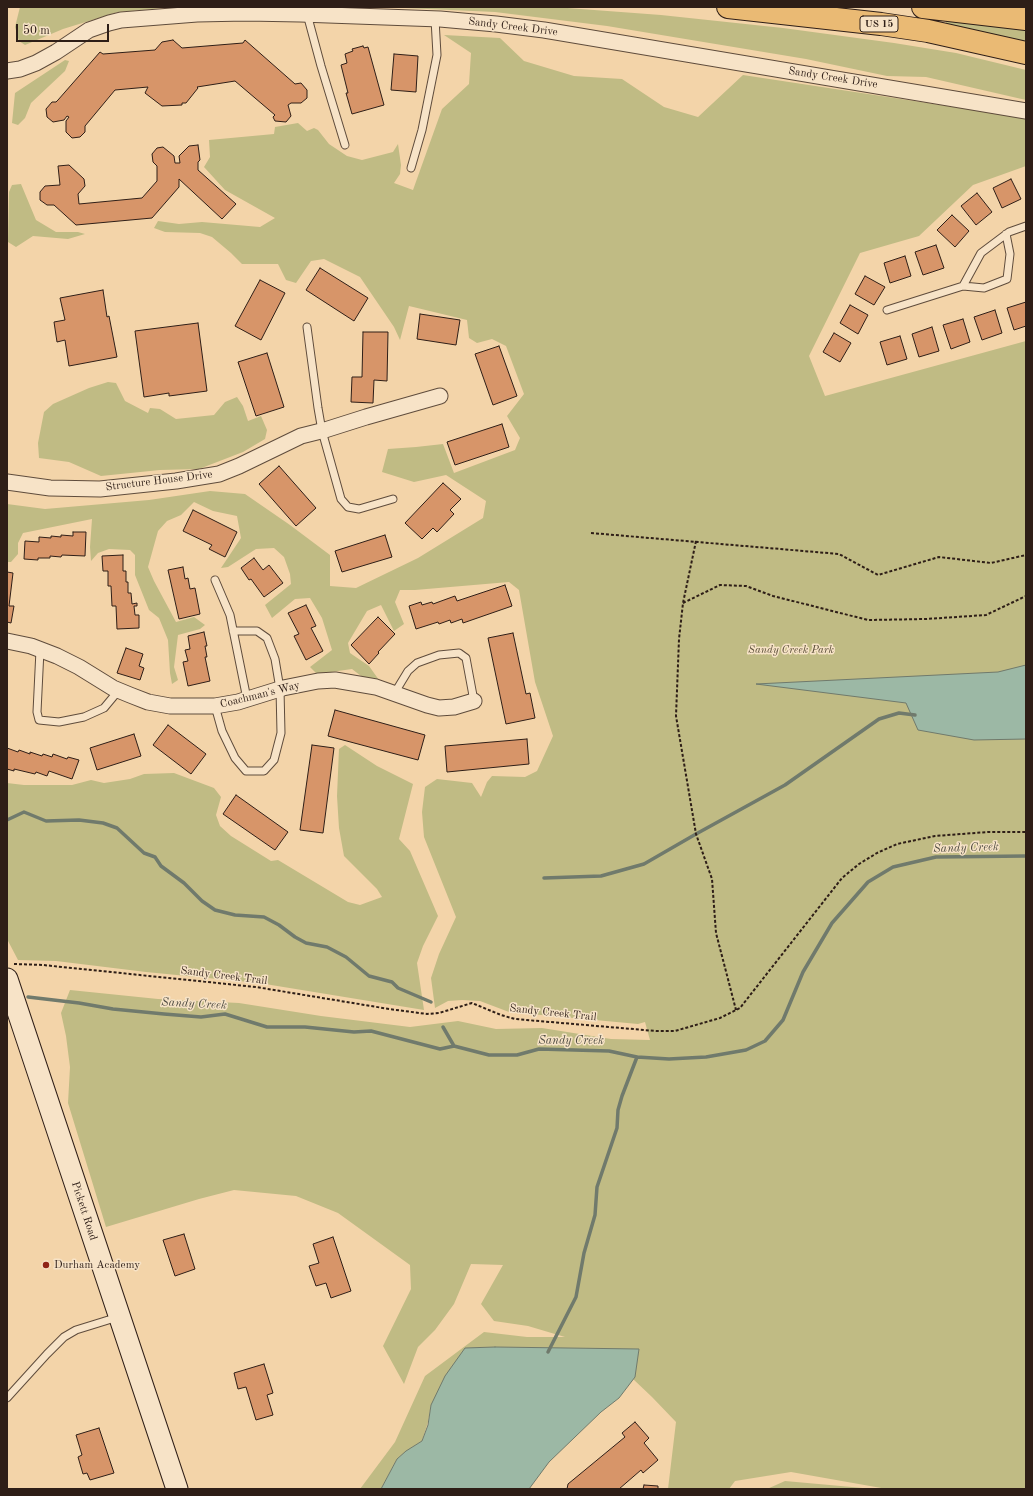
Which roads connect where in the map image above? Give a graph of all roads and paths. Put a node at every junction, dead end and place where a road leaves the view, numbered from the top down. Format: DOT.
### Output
graph roads {
  1 [pos="728,7"];
  2 [pos="923,7"];
  3 [pos="307,14"];
  4 [pos="435,19"];
  5 [pos="1026,19"];
  6 [pos="1026,53"];
  7 [pos="7,71"];
  8 [pos="1026,111"];
  9 [pos="345,145"];
  10 [pos="411,168"];
  11 [pos="1026,226"];
  12 [pos="1006,234"];
  13 [pos="963,286"];
  14 [pos="887,310"];
  15 [pos="307,328"];
  16 [pos="440,396"];
  17 [pos="322,431"];
  18 [pos="7,482"];
  19 [pos="393,499"];
  20 [pos="591,533"];
  21 [pos="696,541"];
  22 [pos="1026,555"];
  23 [pos="215,580"];
  24 [pos="1026,596"];
  25 [pos="683,603"];
  26 [pos="233,631"];
  27 [pos="7,641"];
  28 [pos="40,650"];
  29 [pos="280,689"];
  30 [pos="119,690"];
  31 [pos="394,694"];
  32 [pos="248,699"];
  33 [pos="474,701"];
  34 [pos="215,706"];
  35 [pos="1026,832"];
  36 [pos="7,964"];
  37 [pos="7,979"];
  38 [pos="736,1010"];
  39 [pos="119,1316"];
  40 [pos="7,1398"];
  41 [pos="176,1489"];
  1 -- 6 [label="highway, US 15"];
  2 -- 5 [label="highway"];
  3 -- 4 [label="street, Sandy Creek Drive"];
  3 -- 7 [label="street, Sandy Creek Drive"];
  3 -- 9 [label="lane"];
  4 -- 8 [label="street, Sandy Creek Drive"];
  4 -- 10 [label="lane"];
  11 -- 12 [label="lane"];
  12 -- 13 [label="lane"];
  12 -- 13 [label="lane"];
  13 -- 14 [label="lane"];
  15 -- 17 [label="lane"];
  16 -- 17 [label="street, Structure House Drive"];
  17 -- 18 [label="street, Structure House Drive"];
  17 -- 19 [label="lane"];
  20 -- 21 [label="path"];
  21 -- 22 [label="path"];
  21 -- 25 [label="path"];
  23 -- 26 [label="lane"];
  24 -- 25 [label="path"];
  25 -- 38 [label="path"];
  26 -- 29 [label="lane"];
  26 -- 32 [label="lane"];
  27 -- 28 [label="street, Coachman's Way"];
  28 -- 30 [label="street, Coachman's Way"];
  28 -- 30 [label="lane"];
  29 -- 31 [label="street, Coachman's Way"];
  29 -- 32 [label="street, Coachman's Way"];
  29 -- 34 [label="lane"];
  30 -- 34 [label="street, Coachman's Way"];
  31 -- 33 [label="street, Coachman's Way"];
  31 -- 33 [label="lane"];
  32 -- 34 [label="street, Coachman's Way"];
  35 -- 38 [label="path, Sandy Creek Trail"];
  36 -- 38 [label="path, Sandy Creek Trail"];
  37 -- 39 [label="street, Pickett Road"];
  39 -- 40 [label="lane"];
  39 -- 41 [label="street, Pickett Road"];
}
